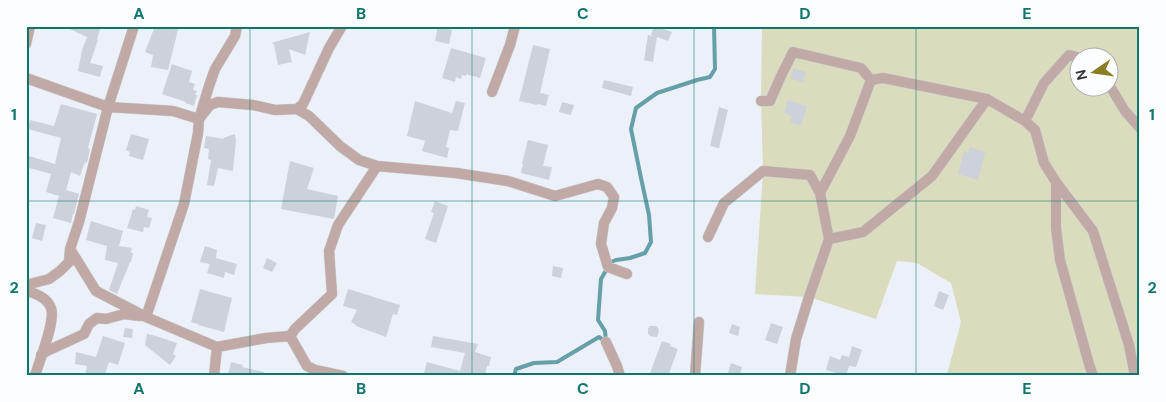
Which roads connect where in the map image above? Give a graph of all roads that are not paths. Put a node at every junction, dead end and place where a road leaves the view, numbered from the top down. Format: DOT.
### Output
graph roads {
  1 [pos="30,26"];
  2 [pos="134,26"];
  3 [pos="237,26"];
  4 [pos="515,26"];
  5 [pos="342,27"];
  6 [pos="26,44"];
  7 [pos="1068,56"];
  8 [pos="26,78"];
  9 [pos="871,80"];
  10 [pos="492,92"];
  11 [pos="1117,98"];
  12 [pos="987,99"];
  13 [pos="761,101"];
  14 [pos="108,107"];
  15 [pos="297,109"];
  16 [pos="199,119"];
  17 [pos="1024,121"];
  18 [pos="1140,128"];
  19 [pos="377,166"];
  20 [pos="1056,182"];
  21 [pos="820,193"];
  22 [pos="708,237"];
  23 [pos="829,239"];
  24 [pos="70,249"];
  25 [pos="627,274"];
  26 [pos="26,285"];
  27 [pos="26,291"];
  28 [pos="146,317"];
  29 [pos="699,322"];
  30 [pos="290,336"];
  31 [pos="606,342"];
  32 [pos="217,347"];
  33 [pos="41,355"];
  34 [pos="306,371"];
  35 [pos="34,376"];
  36 [pos="214,376"];
  37 [pos="343,376"];
  38 [pos="620,376"];
  39 [pos="695,376"];
  40 [pos="790,376"];
  41 [pos="1093,376"];
  42 [pos="1135,376"];
  1 -- 6 [label="street"];
  2 -- 14 [label="street"];
  3 -- 16 [label="street"];
  4 -- 10 [label="street"];
  5 -- 15 [label="street"];
  7 -- 17 [label="street"];
  8 -- 14 [label="street"];
  9 -- 12 [label="street"];
  9 -- 13 [label="street"];
  9 -- 21 [label="street"];
  11 -- 18 [label="street"];
  12 -- 17 [label="street"];
  12 -- 23 [label="street"];
  14 -- 16 [label="street"];
  14 -- 24 [label="street"];
  15 -- 16 [label="street"];
  15 -- 19 [label="street"];
  16 -- 28 [label="street"];
  17 -- 20 [label="street"];
  19 -- 25 [label="street"];
  19 -- 30 [label="street"];
  20 -- 41 [label="street"];
  20 -- 42 [label="street"];
  21 -- 22 [label="street"];
  21 -- 23 [label="street"];
  23 -- 40 [label="street"];
  24 -- 26 [label="street"];
  24 -- 28 [label="street"];
  27 -- 33 [label="street"];
  28 -- 32 [label="street"];
  28 -- 33 [label="street"];
  29 -- 39 [label="street"];
  30 -- 32 [label="street"];
  30 -- 34 [label="street"];
  31 -- 38 [label="street"];
  32 -- 36 [label="street"];
  33 -- 35 [label="street"];
  34 -- 37 [label="street"];
}
